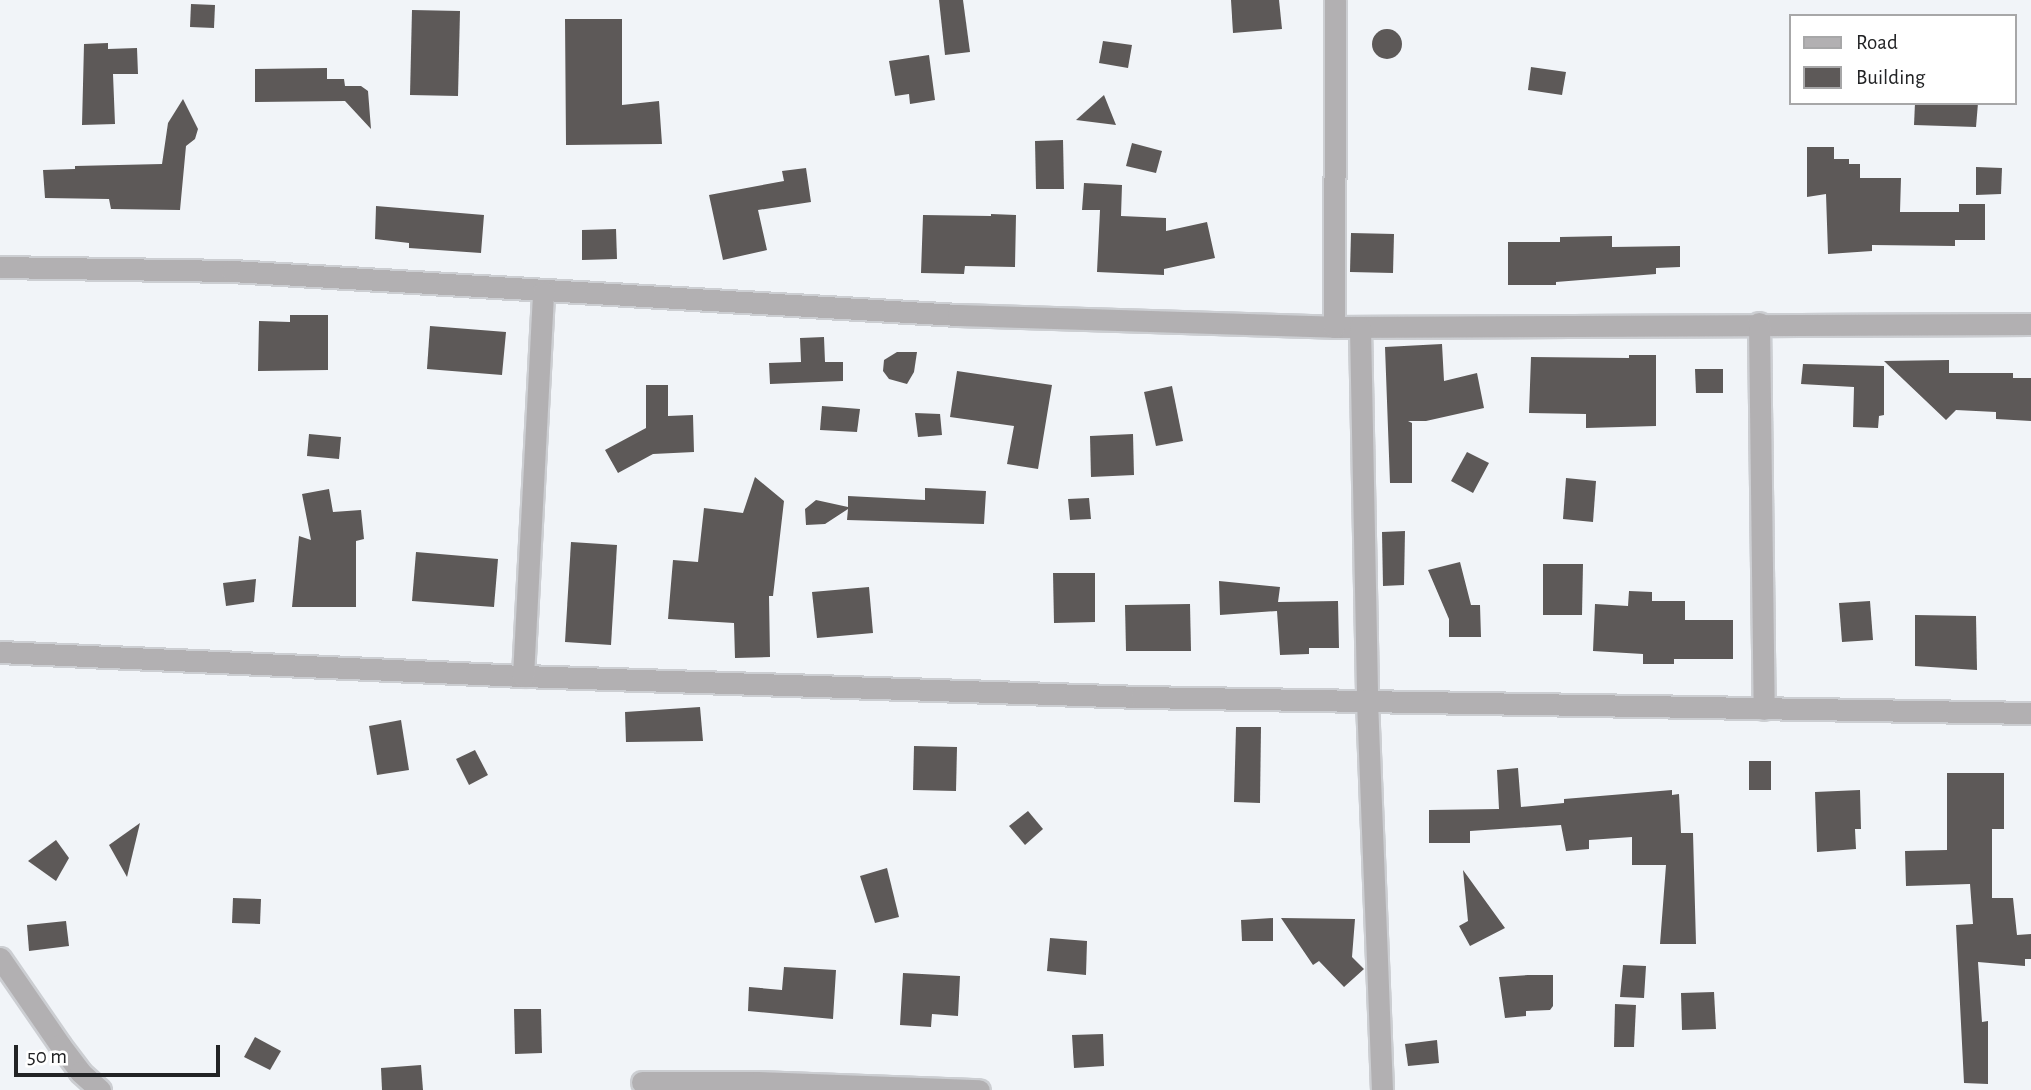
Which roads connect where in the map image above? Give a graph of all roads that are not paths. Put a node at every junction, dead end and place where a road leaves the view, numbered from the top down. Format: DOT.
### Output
graph roads {
  1 [pos="1335,0"];
  2 [pos="0,267"];
  3 [pos="543,292"];
  4 [pos="1759,323"];
  5 [pos="2031,324"];
  6 [pos="1334,327"];
  7 [pos="1360,327"];
  8 [pos="0,652"];
  9 [pos="523,676"];
  10 [pos="1367,700"];
  11 [pos="1764,709"];
  12 [pos="2031,713"];
  13 [pos="0,958"];
  14 [pos="642,1082"];
  15 [pos="756,1086"];
  16 [pos="100,1090"];
  17 [pos="979,1090"];
  18 [pos="1382,1090"];
  1 -- 6 [label="street"];
  2 -- 3 [label="street"];
  3 -- 6 [label="street"];
  3 -- 9 [label="street"];
  4 -- 5 [label="street"];
  4 -- 7 [label="street"];
  4 -- 11 [label="street"];
  6 -- 7 [label="street"];
  7 -- 10 [label="street"];
  8 -- 9 [label="street"];
  9 -- 10 [label="street"];
  10 -- 11 [label="street"];
  10 -- 18 [label="street"];
  11 -- 12 [label="street"];
  13 -- 16 [label="street"];
  14 -- 15 [label="street"];
  15 -- 17 [label="street"];
}
